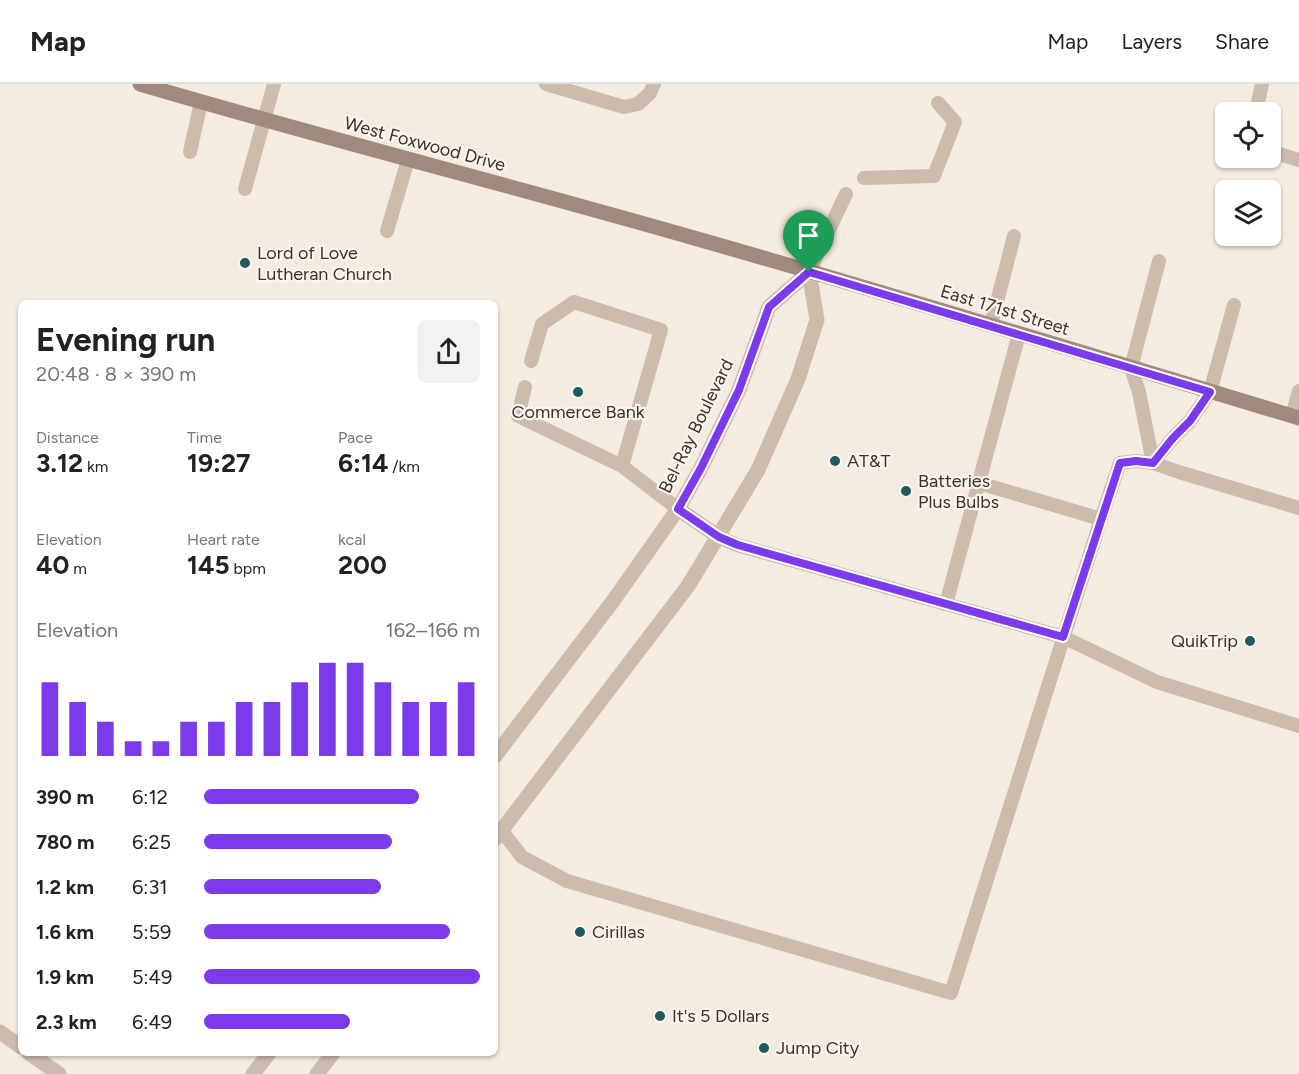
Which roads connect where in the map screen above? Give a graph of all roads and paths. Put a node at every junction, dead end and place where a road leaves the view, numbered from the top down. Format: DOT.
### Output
graph roads {
  1 [pos="140,84"];
  2 [pos="274,84"];
  3 [pos="546,84"];
  4 [pos="654,84"];
  5 [pos="1262,84"];
  6 [pos="201,102"];
  7 [pos="1258,102"];
  8 [pos="938,103"];
  9 [pos="264,120"];
  10 [pos="190,152"];
  11 [pos="1281,154"];
  12 [pos="408,160"];
  13 [pos="1299,160"];
  14 [pos="864,178"];
  15 [pos="245,189"];
  16 [pos="846,194"];
  17 [pos="387,231"];
  18 [pos="1014,236"];
  19 [pos="700,240"];
  20 [pos="1159,261"];
  21 [pos="809,272"];
  22 [pos="1234,305"];
  23 [pos="991,326"];
  24 [pos="1019,334"];
  25 [pos="531,361"];
  26 [pos="1131,368"];
  27 [pos="525,387"];
  28 [pos="1299,391"];
  29 [pos="1210,392"];
  30 [pos="1295,417"];
  31 [pos="1153,463"];
  32 [pos="622,466"];
  33 [pos="979,483"];
  34 [pos="1299,508"];
  35 [pos="678,509"];
  36 [pos="1101,519"];
  37 [pos="719,537"];
  38 [pos="945,604"];
  39 [pos="1063,637"];
  40 [pos="1299,726"];
  41 [pos="498,752"];
  42 [pos="498,831"];
  43 [pos="498,833"];
  44 [pos="0,1032"];
  45 [pos="18,1045"];
  46 [pos="33,1056"];
  47 [pos="267,1056"];
  48 [pos="331,1056"];
  49 [pos="59,1074"];
  50 [pos="253,1074"];
  51 [pos="317,1074"];
  1 -- 6 [label="main road, West Foxwood Drive"];
  2 -- 9 [label="lane"];
  3 -- 4 [label="lane"];
  5 -- 7 [label="lane"];
  6 -- 9 [label="main road, West Foxwood Drive"];
  6 -- 10 [label="lane"];
  8 -- 14 [label="lane"];
  9 -- 12 [label="main road, West Foxwood Drive"];
  9 -- 15 [label="lane"];
  11 -- 13 [label="lane"];
  12 -- 17 [label="lane"];
  12 -- 19 [label="main road, West Foxwood Drive"];
  16 -- 21 [label="lane"];
  18 -- 23 [label="lane"];
  19 -- 21 [label="main road, East 171st Street"];
  20 -- 26 [label="lane"];
  21 -- 23 [label="main road, East 171st Street"];
  21 -- 35 [label="street, Bel-Ray Boulevard"];
  21 -- 37 [label="street"];
  22 -- 29 [label="lane"];
  23 -- 24 [label="main road, East 171st Street"];
  24 -- 26 [label="main road, East 171st Street"];
  24 -- 33 [label="lane"];
  25 -- 32 [label="lane"];
  26 -- 29 [label="main road, East 171st Street"];
  26 -- 31 [label="lane"];
  27 -- 32 [label="lane"];
  28 -- 30 [label="lane"];
  29 -- 30 [label="main road, East 171st Street"];
  29 -- 31 [label="lane"];
  31 -- 34 [label="lane"];
  31 -- 36 [label="lane"];
  32 -- 35 [label="lane"];
  33 -- 36 [label="lane"];
  33 -- 38 [label="lane"];
  35 -- 37 [label="street, Bel-Ray Boulevard"];
  35 -- 41 [label="street, Bel-Ray Boulevard"];
  36 -- 39 [label="lane"];
  37 -- 38 [label="lane"];
  37 -- 42 [label="street"];
  38 -- 39 [label="lane"];
  39 -- 40 [label="lane"];
  39 -- 43 [label="lane"];
  44 -- 45 [label="street"];
  46 -- 49 [label="street"];
  47 -- 50 [label="street"];
  48 -- 51 [label="street"];
}
